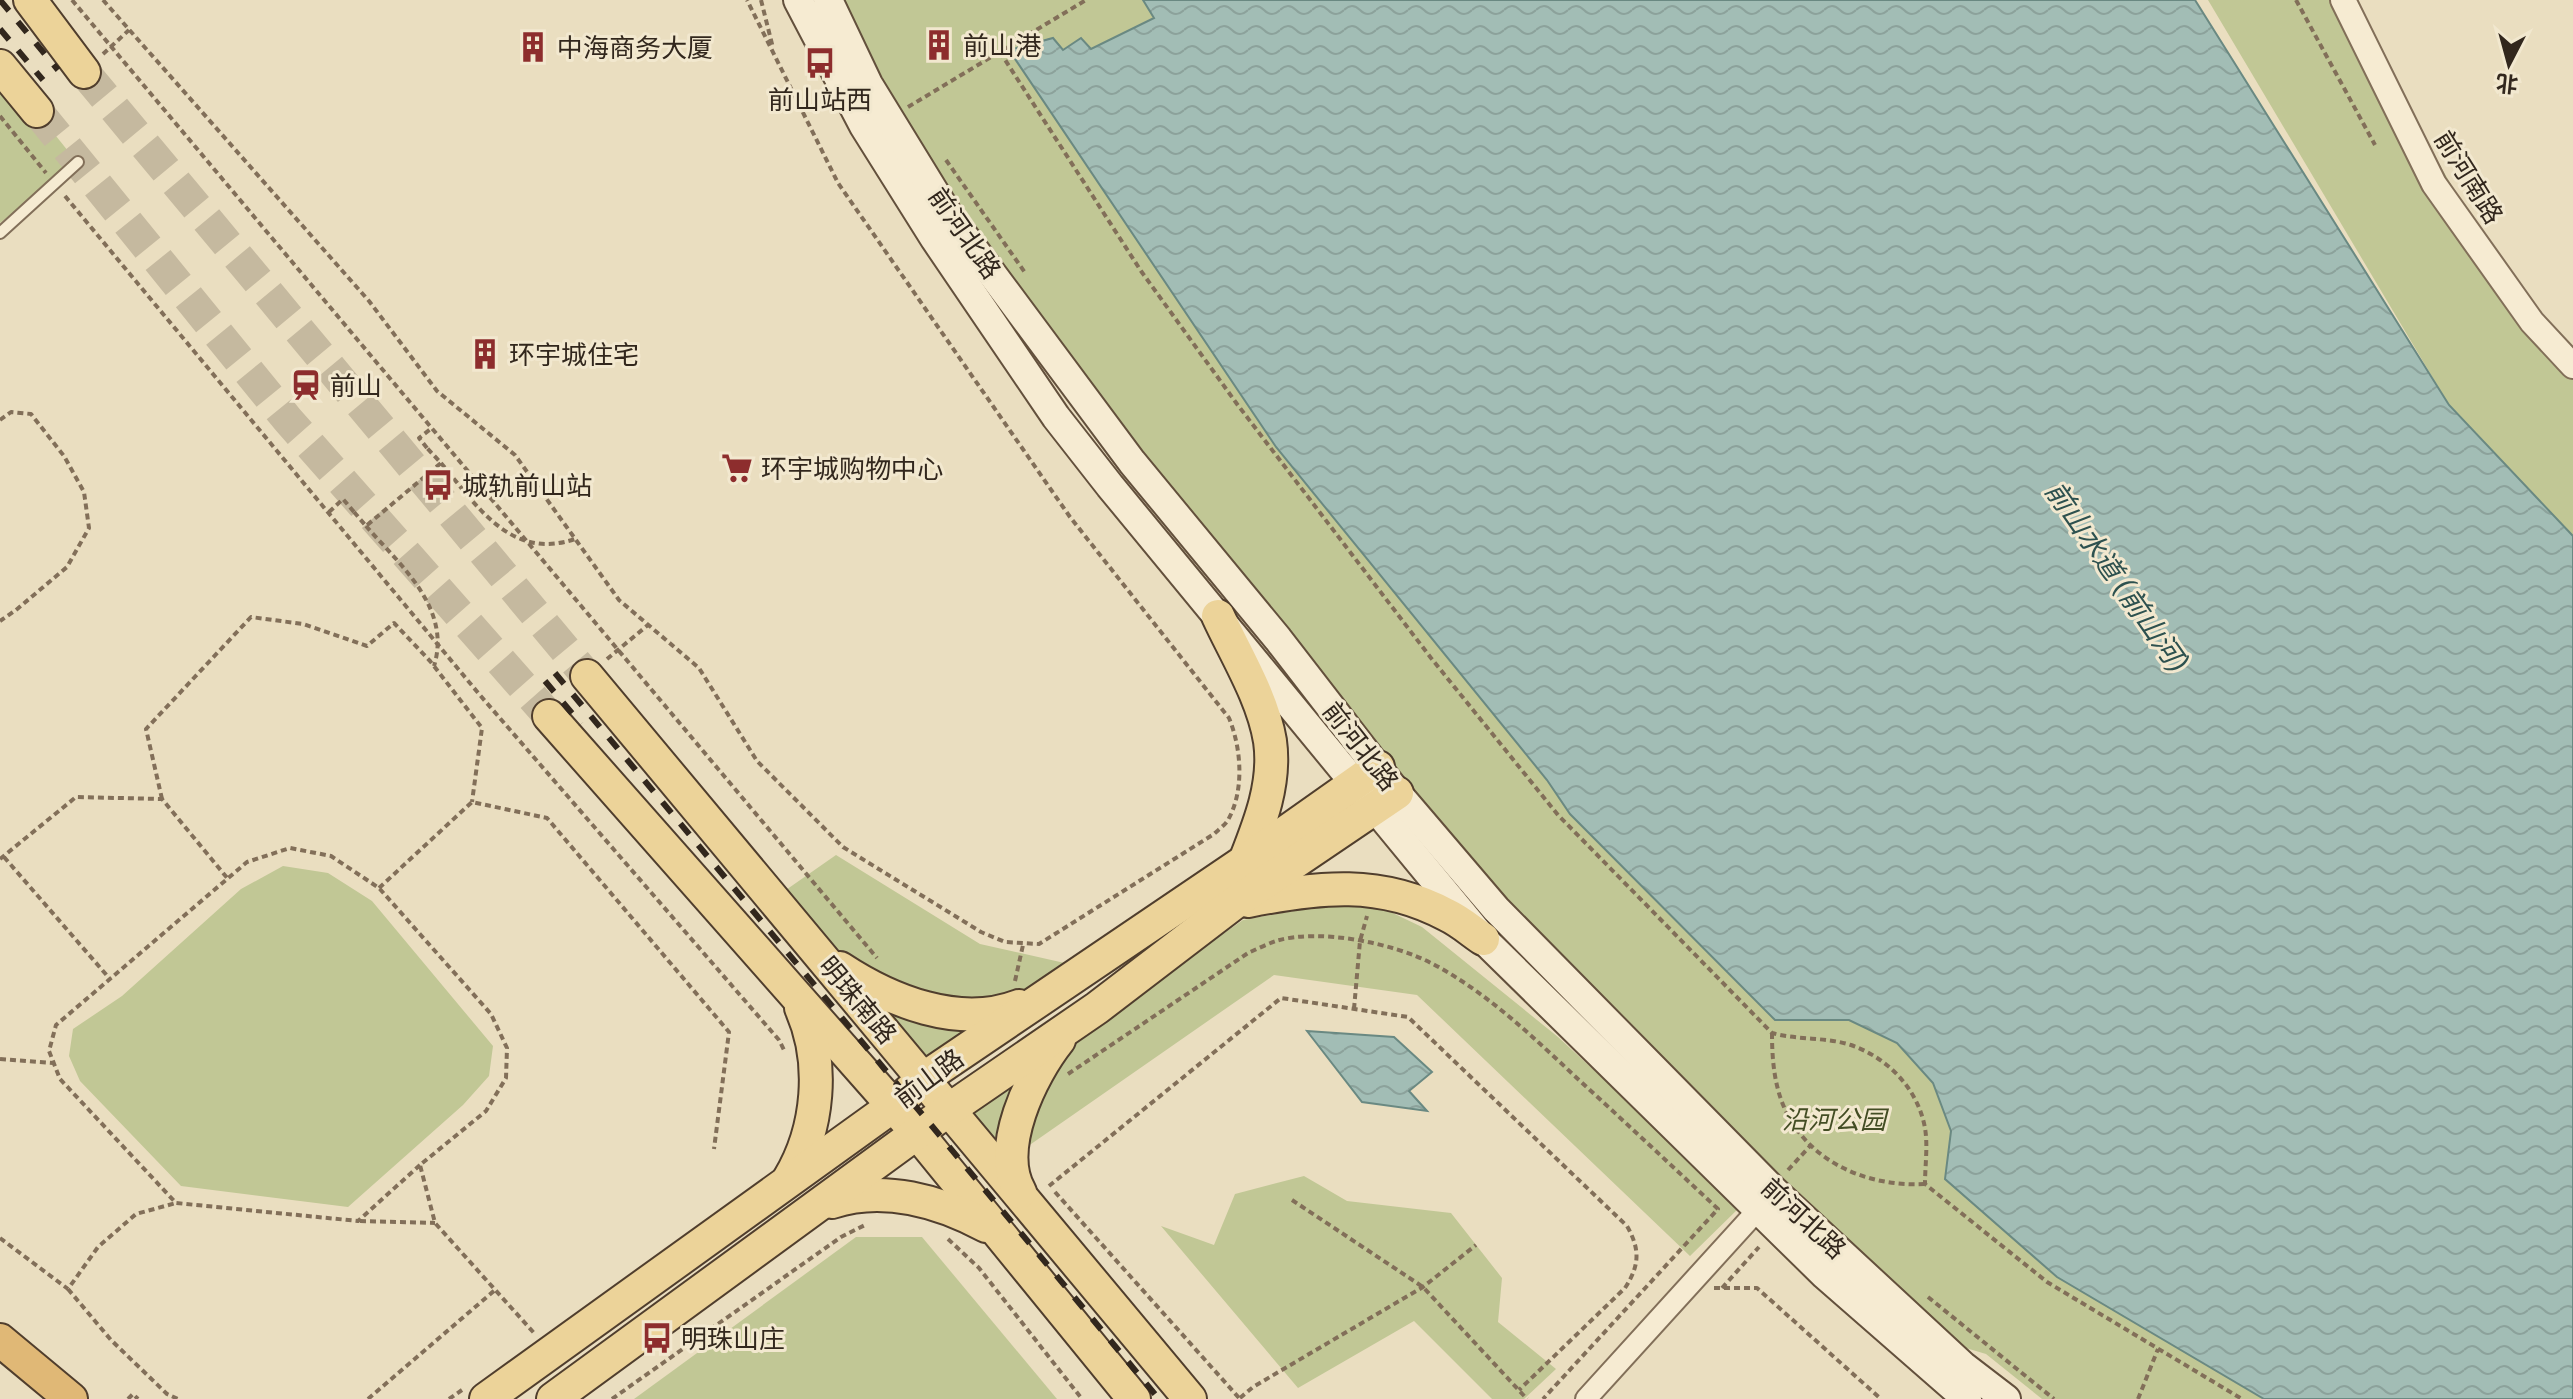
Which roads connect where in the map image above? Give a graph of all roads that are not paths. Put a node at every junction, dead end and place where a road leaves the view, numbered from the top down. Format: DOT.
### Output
graph roads {
  1 [pos="30,0"];
  2 [pos="798,0"];
  3 [pos="828,0"];
  4 [pos="2343,0"];
  5 [pos="0,66"];
  6 [pos="84,72"];
  7 [pos="37,111"];
  8 [pos="78,162"];
  9 [pos="0,233"];
  10 [pos="2573,366"];
  11 [pos="1218,616"];
  12 [pos="587,676"];
  13 [pos="549,716"];
  14 [pos="1376,788"];
  15 [pos="1245,861"];
  16 [pos="1233,904"];
  17 [pos="1483,939"];
  18 [pos="811,945"];
  19 [pos="792,991"];
  20 [pos="1044,996"];
  21 [pos="1071,1025"];
  22 [pos="923,1079"];
  23 [pos="893,1106"];
  24 [pos="947,1111"];
  25 [pos="918,1134"];
  26 [pos="787,1182"];
  27 [pos="1040,1190"];
  28 [pos="1774,1190"];
  29 [pos="811,1212"];
  30 [pos="1005,1240"];
  31 [pos="0,1340"];
  32 [pos="474,1394"];
  33 [pos="71,1399"];
  34 [pos="553,1399"];
  35 [pos="1134,1399"];
  36 [pos="1190,1399"];
  37 [pos="1586,1399"];
  38 [pos="1967,1399"];
  39 [pos="2006,1399"];
  1 -- 6 [label="main road"];
  2 -- 11 [label="main road, 前河北路"];
  3 -- 14 [label="main road, 前河北路"];
  4 -- 10 [label="street, 前河南路"];
  5 -- 7 [label="main road"];
  8 -- 9 [label="lane"];
  11 -- 14 [label="main road, 前河北路"];
  11 -- 15 [label="main road"];
  12 -- 18 [label="main road, 明珠南路"];
  13 -- 19 [label="main road, 明珠南路"];
  14 -- 15 [label="main road, 前山路"];
  14 -- 16 [label="main road, 前山路"];
  14 -- 17 [label="main road, 前河北路"];
  14 -- 28 [label="main road, 前河北路"];
  15 -- 20 [label="main road, 前山路"];
  16 -- 17 [label="main road"];
  16 -- 21 [label="main road, 前山路"];
  17 -- 28 [label="main road, 前河北路"];
  18 -- 20 [label="main road"];
  18 -- 22 [label="main road, 明珠南路"];
  19 -- 23 [label="main road, 明珠南路"];
  19 -- 26 [label="main road"];
  20 -- 22 [label="main road, 前山路"];
  21 -- 24 [label="main road, 前山路"];
  21 -- 27 [label="main road"];
  22 -- 23 [label="main road, 前山路"];
  22 -- 24 [label="main road, 明珠南路"];
  23 -- 25 [label="main road, 明珠南路"];
  23 -- 26 [label="main road, 前山路"];
  24 -- 25 [label="main road, 前山路"];
  24 -- 27 [label="main road, 明珠南路"];
  25 -- 29 [label="main road, 前山路"];
  25 -- 30 [label="main road, 明珠南路"];
  26 -- 32 [label="main road, 前山路"];
  27 -- 36 [label="main road, 明珠南路"];
  28 -- 37 [label="street"];
  28 -- 38 [label="main road, 前河北路"];
  28 -- 39 [label="main road, 前河北路"];
  29 -- 30 [label="main road"];
  29 -- 34 [label="main road, 前山路"];
  30 -- 35 [label="main road, 明珠南路"];
  31 -- 33 [label="highway"];
}
